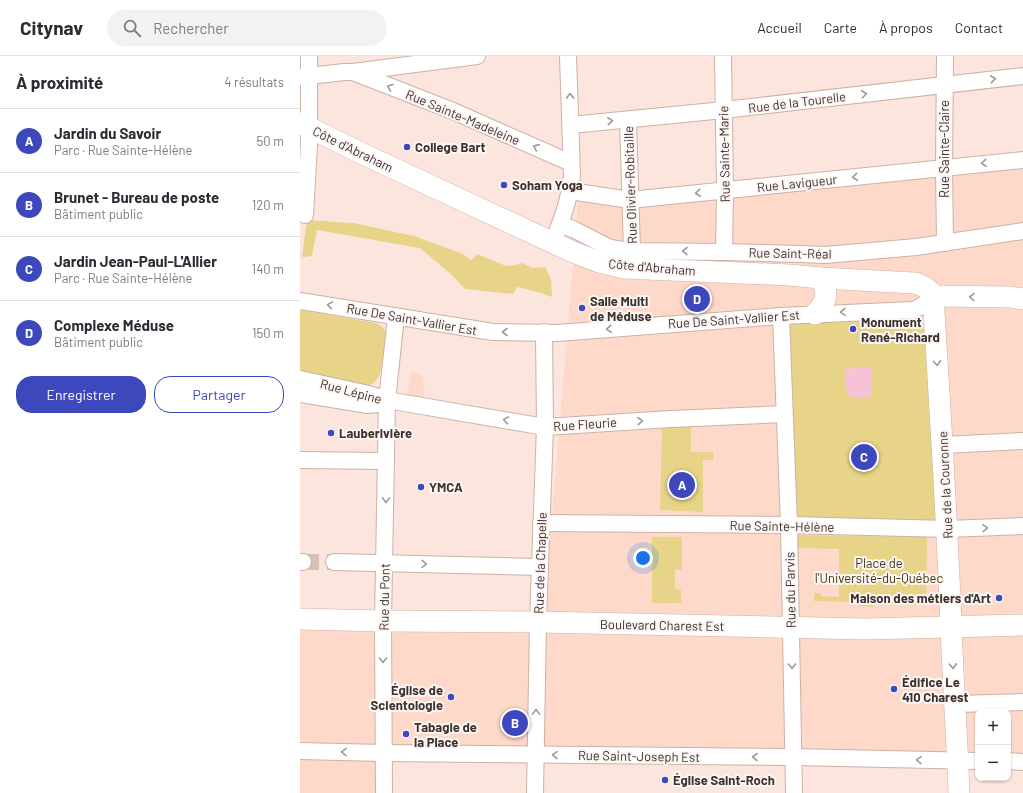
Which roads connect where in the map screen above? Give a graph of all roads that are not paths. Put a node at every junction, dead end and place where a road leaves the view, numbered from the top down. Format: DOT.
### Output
graph roads {
  1 [pos="310,56"];
  2 [pos="477,56"];
  3 [pos="568,56"];
  4 [pos="723,56"];
  5 [pos="945,56"];
  6 [pos="353,72"];
  7 [pos="305,76"];
  8 [pos="1023,76"];
  9 [pos="945,84"];
  10 [pos="724,110"];
  11 [pos="628,120"];
  12 [pos="304,125"];
  13 [pos="571,125"];
  14 [pos="1023,160"];
  15 [pos="571,163"];
  16 [pos="944,167"];
  17 [pos="570,191"];
  18 [pos="725,191"];
  19 [pos="630,200"];
  20 [pos="305,215"];
  21 [pos="1023,231"];
  22 [pos="556,233"];
  23 [pos="945,243"];
  24 [pos="632,251"];
  25 [pos="724,252"];
  26 [pos="821,278"];
  27 [pos="933,296"];
  28 [pos="1023,299"];
  29 [pos="300,301"];
  30 [pos="815,314"];
  31 [pos="396,316"];
  32 [pos="781,316"];
  33 [pos="544,332"];
  34 [pos="300,379"];
  35 [pos="300,394"];
  36 [pos="387,400"];
  37 [pos="784,414"];
  38 [pos="545,427"];
  39 [pos="1023,441"];
  40 [pos="943,445"];
  41 [pos="300,460"];
  42 [pos="386,461"];
  43 [pos="541,523"];
  44 [pos="789,525"];
  45 [pos="1023,526"];
  46 [pos="948,529"];
  47 [pos="334,562"];
  48 [pos="385,563"];
  49 [pos="540,567"];
  50 [pos="300,619"];
  51 [pos="383,621"];
  52 [pos="538,622"];
  53 [pos="1023,626"];
  54 [pos="791,627"];
  55 [pos="951,627"];
  56 [pos="1023,702"];
  57 [pos="955,704"];
  58 [pos="300,751"];
  59 [pos="384,753"];
  60 [pos="536,754"];
  61 [pos="794,757"];
  62 [pos="968,761"];
  63 [pos="1011,761"];
  64 [pos="1023,762"];
  65 [pos="384,793"];
  66 [pos="535,793"];
  67 [pos="794,793"];
  68 [pos="959,793"];
  1 -- 7 [label="street"];
  2 -- 6 [label="street"];
  13 -- 3 [label="street, one-way"];
  4 -- 10 [label="street, Rue Sainte-Marie"];
  5 -- 9 [label="street, Rue Sainte-Claire"];
  6 -- 7 [label="street"];
  15 -- 6 [label="street, Rue Sainte-Madeleine, one-way"];
  7 -- 12 [label="street"];
  9 -- 8 [label="street, Rue de la Tourelle, one-way"];
  10 -- 9 [label="street, Rue de la Tourelle, one-way"];
  9 -- 16 [label="street, Rue Sainte-Claire"];
  10 -- 11 [label="street, Rue de la Tourelle"];
  10 -- 18 [label="street, Rue Sainte-Marie"];
  13 -- 11 [label="street, Rue de la Tourelle, one-way"];
  11 -- 19 [label="street, Rue Olivier-Robitaille"];
  12 -- 20 [label="street"];
  12 -- 22 [label="main road, Côte d'Abraham"];
  13 -- 15 [label="street"];
  14 -- 16 [label="street, Rue Lavigueur, one-way"];
  15 -- 17 [label="street"];
  16 -- 18 [label="street, Rue Lavigueur, one-way"];
  16 -- 23 [label="street, Rue Sainte-Claire"];
  17 -- 19 [label="street, Rue Lavigueur"];
  17 -- 22 [label="street"];
  18 -- 19 [label="street, Rue Lavigueur, one-way"];
  18 -- 25 [label="street, Rue Sainte-Marie"];
  19 -- 24 [label="street, Rue Olivier-Robitaille"];
  21 -- 23 [label="street, Rue Saint-Réal"];
  22 -- 24 [label="street, Rue Saint-Réal"];
  22 -- 26 [label="main road, Côte d'Abraham"];
  23 -- 25 [label="street, Rue Saint-Réal"];
  25 -- 24 [label="street, Rue Saint-Réal, one-way"];
  26 -- 27 [label="main road, Côte d'Abraham"];
  26 -- 30 [label="main road"];
  28 -- 27 [label="main road, one-way"];
  27 -- 30 [label="street, Rue De Saint-Vallier Est, one-way"];
  27 -- 40 [label="main road, Rue de la Couronne, one-way"];
  31 -- 29 [label="street, Rue De Saint-Vallier Est, one-way"];
  30 -- 32 [label="street, Rue De Saint-Vallier Est"];
  33 -- 31 [label="street, Rue De Saint-Vallier Est, one-way"];
  31 -- 36 [label="street, Rue du Pont"];
  32 -- 33 [label="street, Rue De Saint-Vallier Est, one-way"];
  32 -- 37 [label="street, Rue du Parvis"];
  33 -- 38 [label="street, Rue de la Chapelle"];
  34 -- 36 [label="street, Rue Lépine"];
  35 -- 36 [label="street, Rue Lépine"];
  38 -- 36 [label="street, Rue Fleurie, one-way"];
  36 -- 42 [label="street, Rue du Pont"];
  38 -- 37 [label="street, Rue Fleurie, one-way"];
  37 -- 44 [label="street, Rue du Parvis"];
  38 -- 43 [label="street, Rue de la Chapelle"];
  39 -- 40 [label="street"];
  40 -- 46 [label="main road, Rue de la Couronne"];
  41 -- 42 [label="street"];
  42 -- 48 [label="street, Rue du Pont, one-way"];
  43 -- 44 [label="street, Rue Sainte-Hélène"];
  43 -- 49 [label="street, Rue de la Chapelle"];
  44 -- 46 [label="street, Rue Sainte-Hélène"];
  44 -- 54 [label="street, Rue du Parvis"];
  46 -- 45 [label="street, Rue Sainte-Hélène, one-way"];
  46 -- 55 [label="main road, Rue de la Couronne"];
  47 -- 48 [label="street"];
  48 -- 49 [label="street, one-way"];
  48 -- 51 [label="street, Rue du Pont"];
  49 -- 52 [label="street, Rue de la Chapelle"];
  50 -- 51 [label="main road, Boulevard Charest Est"];
  51 -- 52 [label="main road, Boulevard Charest Est"];
  51 -- 59 [label="street, Rue du Pont, one-way"];
  52 -- 54 [label="main road, Boulevard Charest Est"];
  60 -- 52 [label="street, Rue de la Chapelle, one-way"];
  53 -- 55 [label="main road, Boulevard Charest Est"];
  54 -- 55 [label="main road, Boulevard Charest Est"];
  54 -- 61 [label="street, Rue du Parvis, one-way"];
  55 -- 57 [label="main road, Rue de la Couronne, one-way"];
  56 -- 57 [label="street"];
  57 -- 62 [label="main road, Rue de la Couronne"];
  59 -- 58 [label="street, Rue Saint-Joseph Est, one-way"];
  59 -- 60 [label="street, Rue Saint-Joseph Est"];
  59 -- 65 [label="street, Rue du Pont"];
  61 -- 60 [label="street, Rue Saint-Joseph Est, one-way"];
  60 -- 66 [label="street, Rue de la Chapelle"];
  62 -- 61 [label="street, Rue Saint-Joseph Est, one-way"];
  61 -- 67 [label="street, Rue du Parvis"];
  62 -- 68 [label="main road, Rue de la Couronne"];
  63 -- 64 [label="street"];
}
